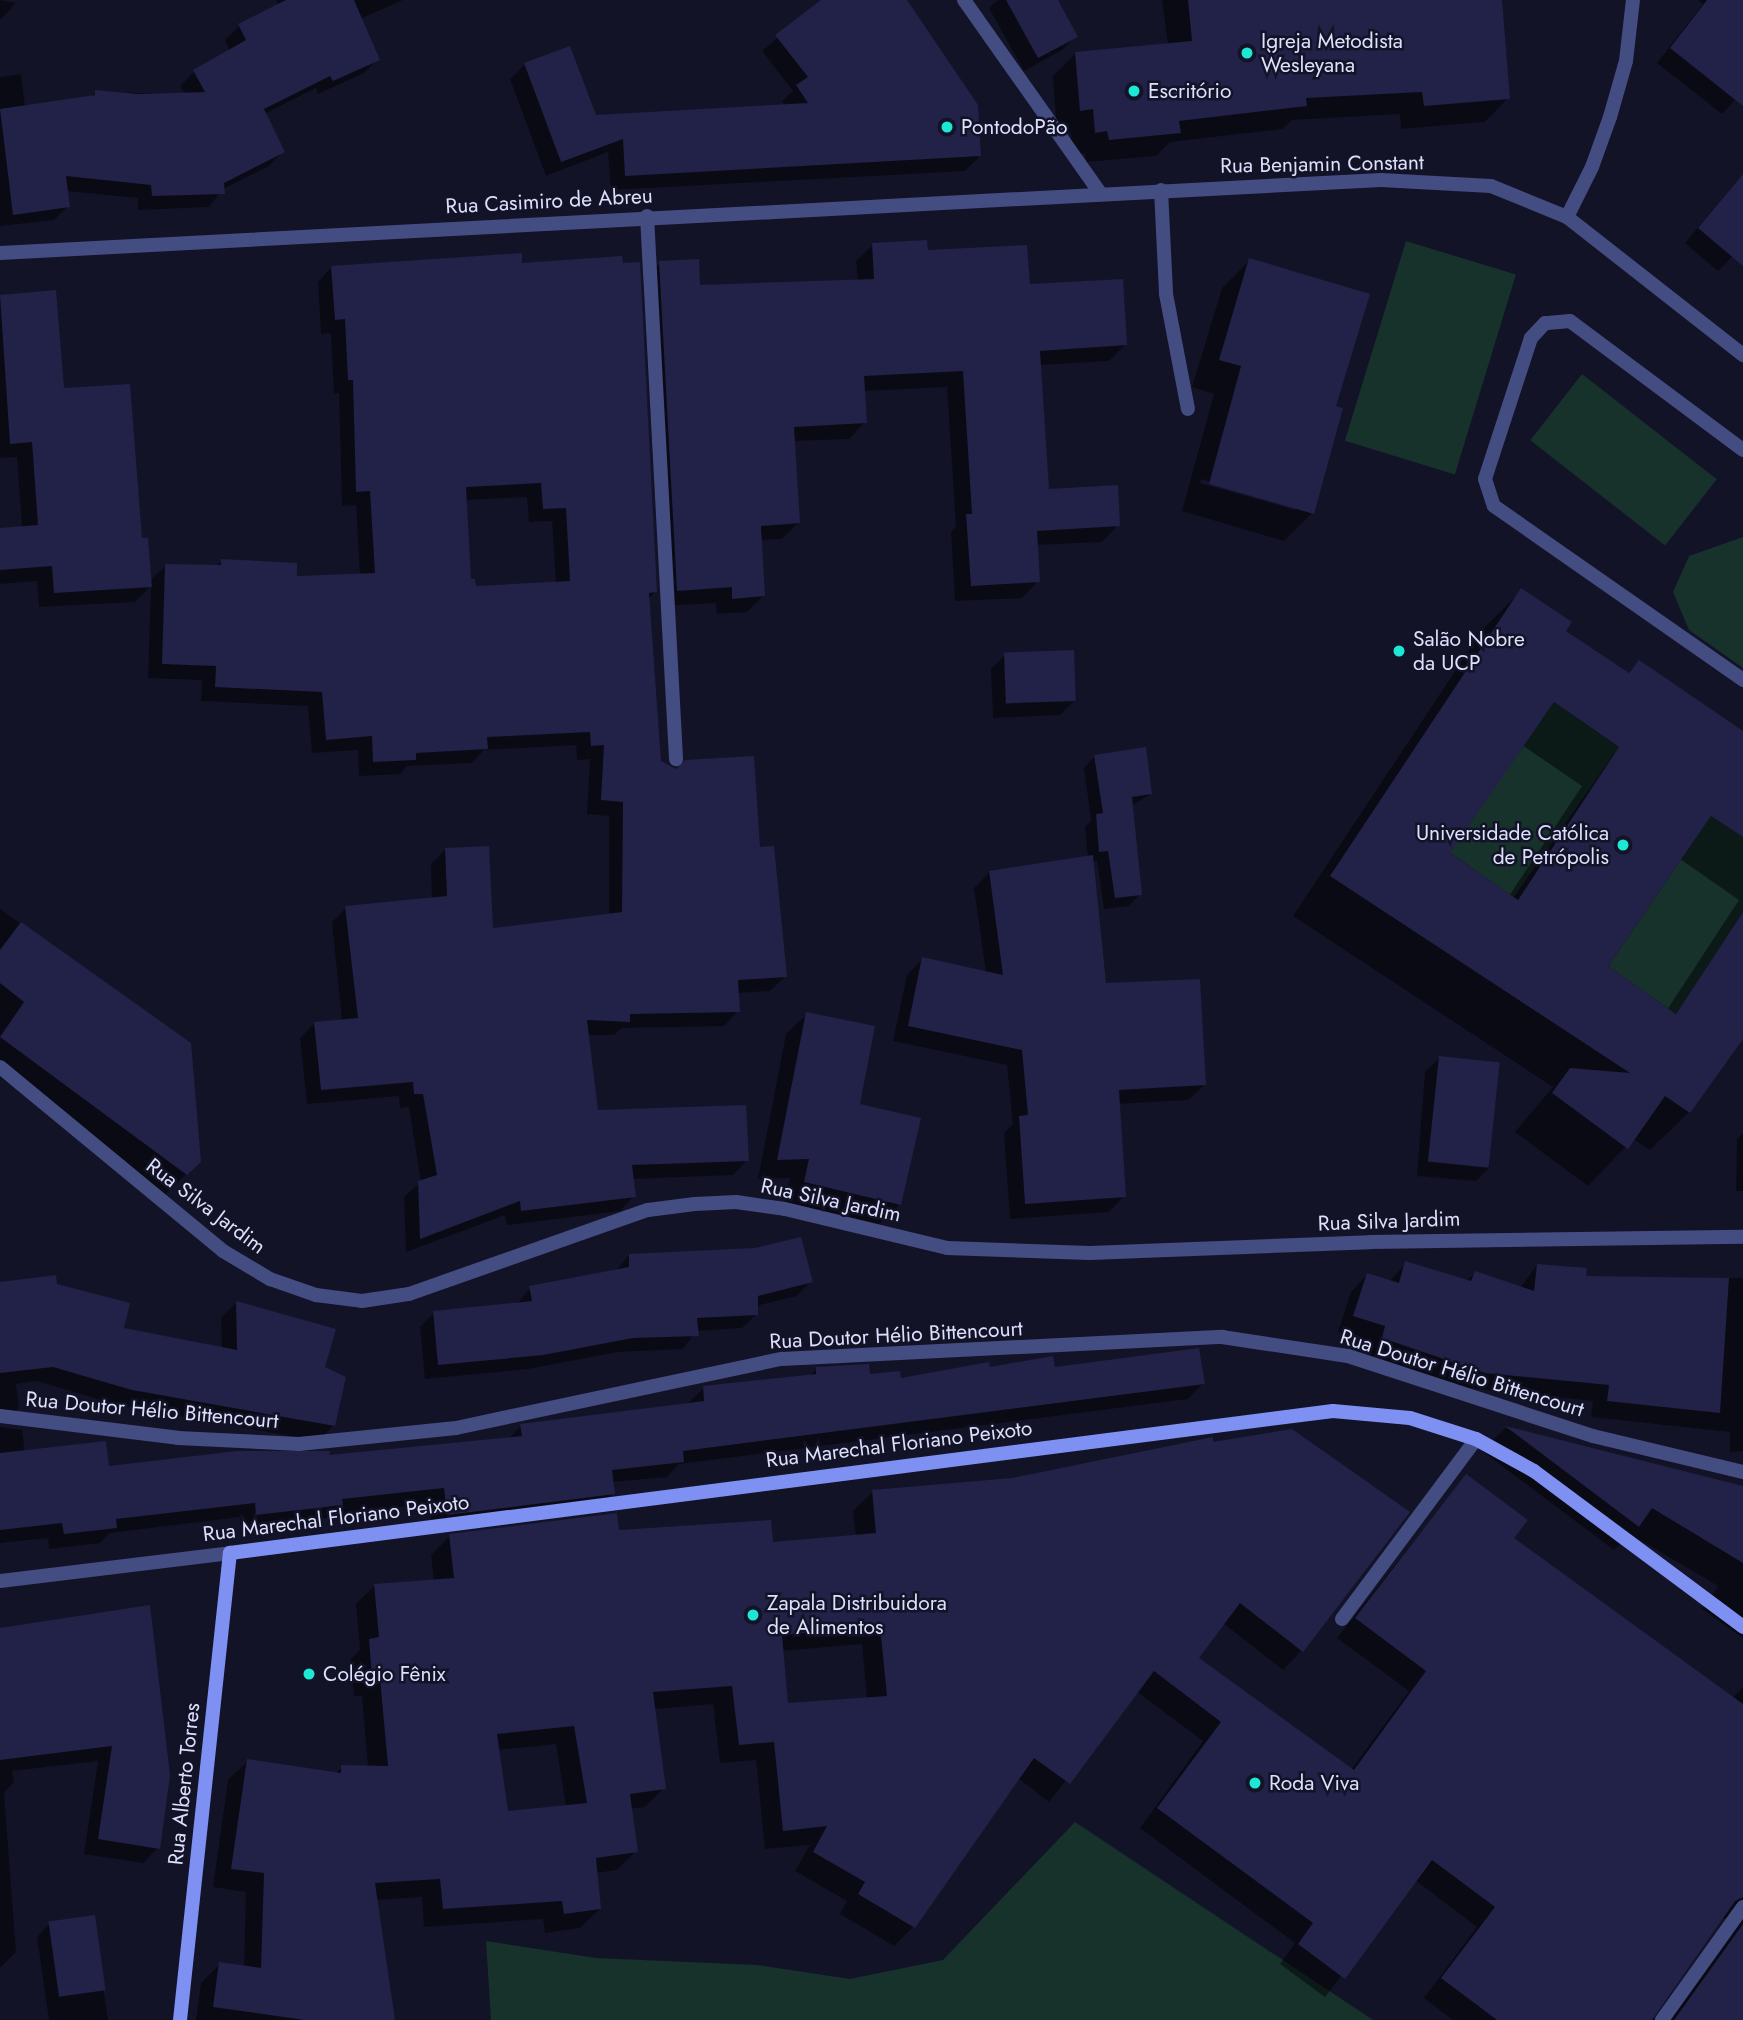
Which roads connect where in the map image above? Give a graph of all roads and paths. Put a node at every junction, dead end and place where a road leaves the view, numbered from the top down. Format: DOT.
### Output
graph roads {
  1 [pos="964,0"];
  2 [pos="1633,0"];
  3 [pos="1161,190"];
  4 [pos="1100,193"];
  5 [pos="647,216"];
  6 [pos="1567,217"];
  7 [pos="0,253"];
  8 [pos="1743,355"];
  9 [pos="1188,409"];
  10 [pos="1743,450"];
  11 [pos="1743,680"];
  12 [pos="676,758"];
  13 [pos="0,1067"];
  14 [pos="1743,1237"];
  15 [pos="0,1416"];
  16 [pos="1476,1439"];
  17 [pos="1743,1472"];
  18 [pos="230,1553"];
  19 [pos="0,1581"];
  20 [pos="1342,1619"];
  21 [pos="1743,1627"];
  22 [pos="1743,1907"];
  23 [pos="180,2020"];
  24 [pos="1661,2020"];
  1 -- 4 [label="street"];
  2 -- 6 [label="street"];
  3 -- 4 [label="street, Rua Benjamin Constant"];
  3 -- 6 [label="street, Rua Benjamin Constant"];
  3 -- 9 [label="street"];
  4 -- 5 [label="street, Rua Casimiro de Abreu"];
  5 -- 7 [label="street, Rua Casimiro de Abreu"];
  5 -- 12 [label="street"];
  6 -- 8 [label="street, Rua Benjamin Constant"];
  10 -- 11 [label="street"];
  13 -- 14 [label="street, Rua Silva Jardim"];
  15 -- 17 [label="street, Rua Doutor Hélio Bittencourt"];
  16 -- 18 [label="main road, Rua Marechal Floriano Peixoto"];
  16 -- 20 [label="street"];
  16 -- 21 [label="main road, Rua Marechal Floriano Peixoto"];
  18 -- 19 [label="street, Rua Marechal Floriano Peixoto"];
  18 -- 23 [label="main road, Rua Alberto Torres"];
  22 -- 24 [label="street"];
}
